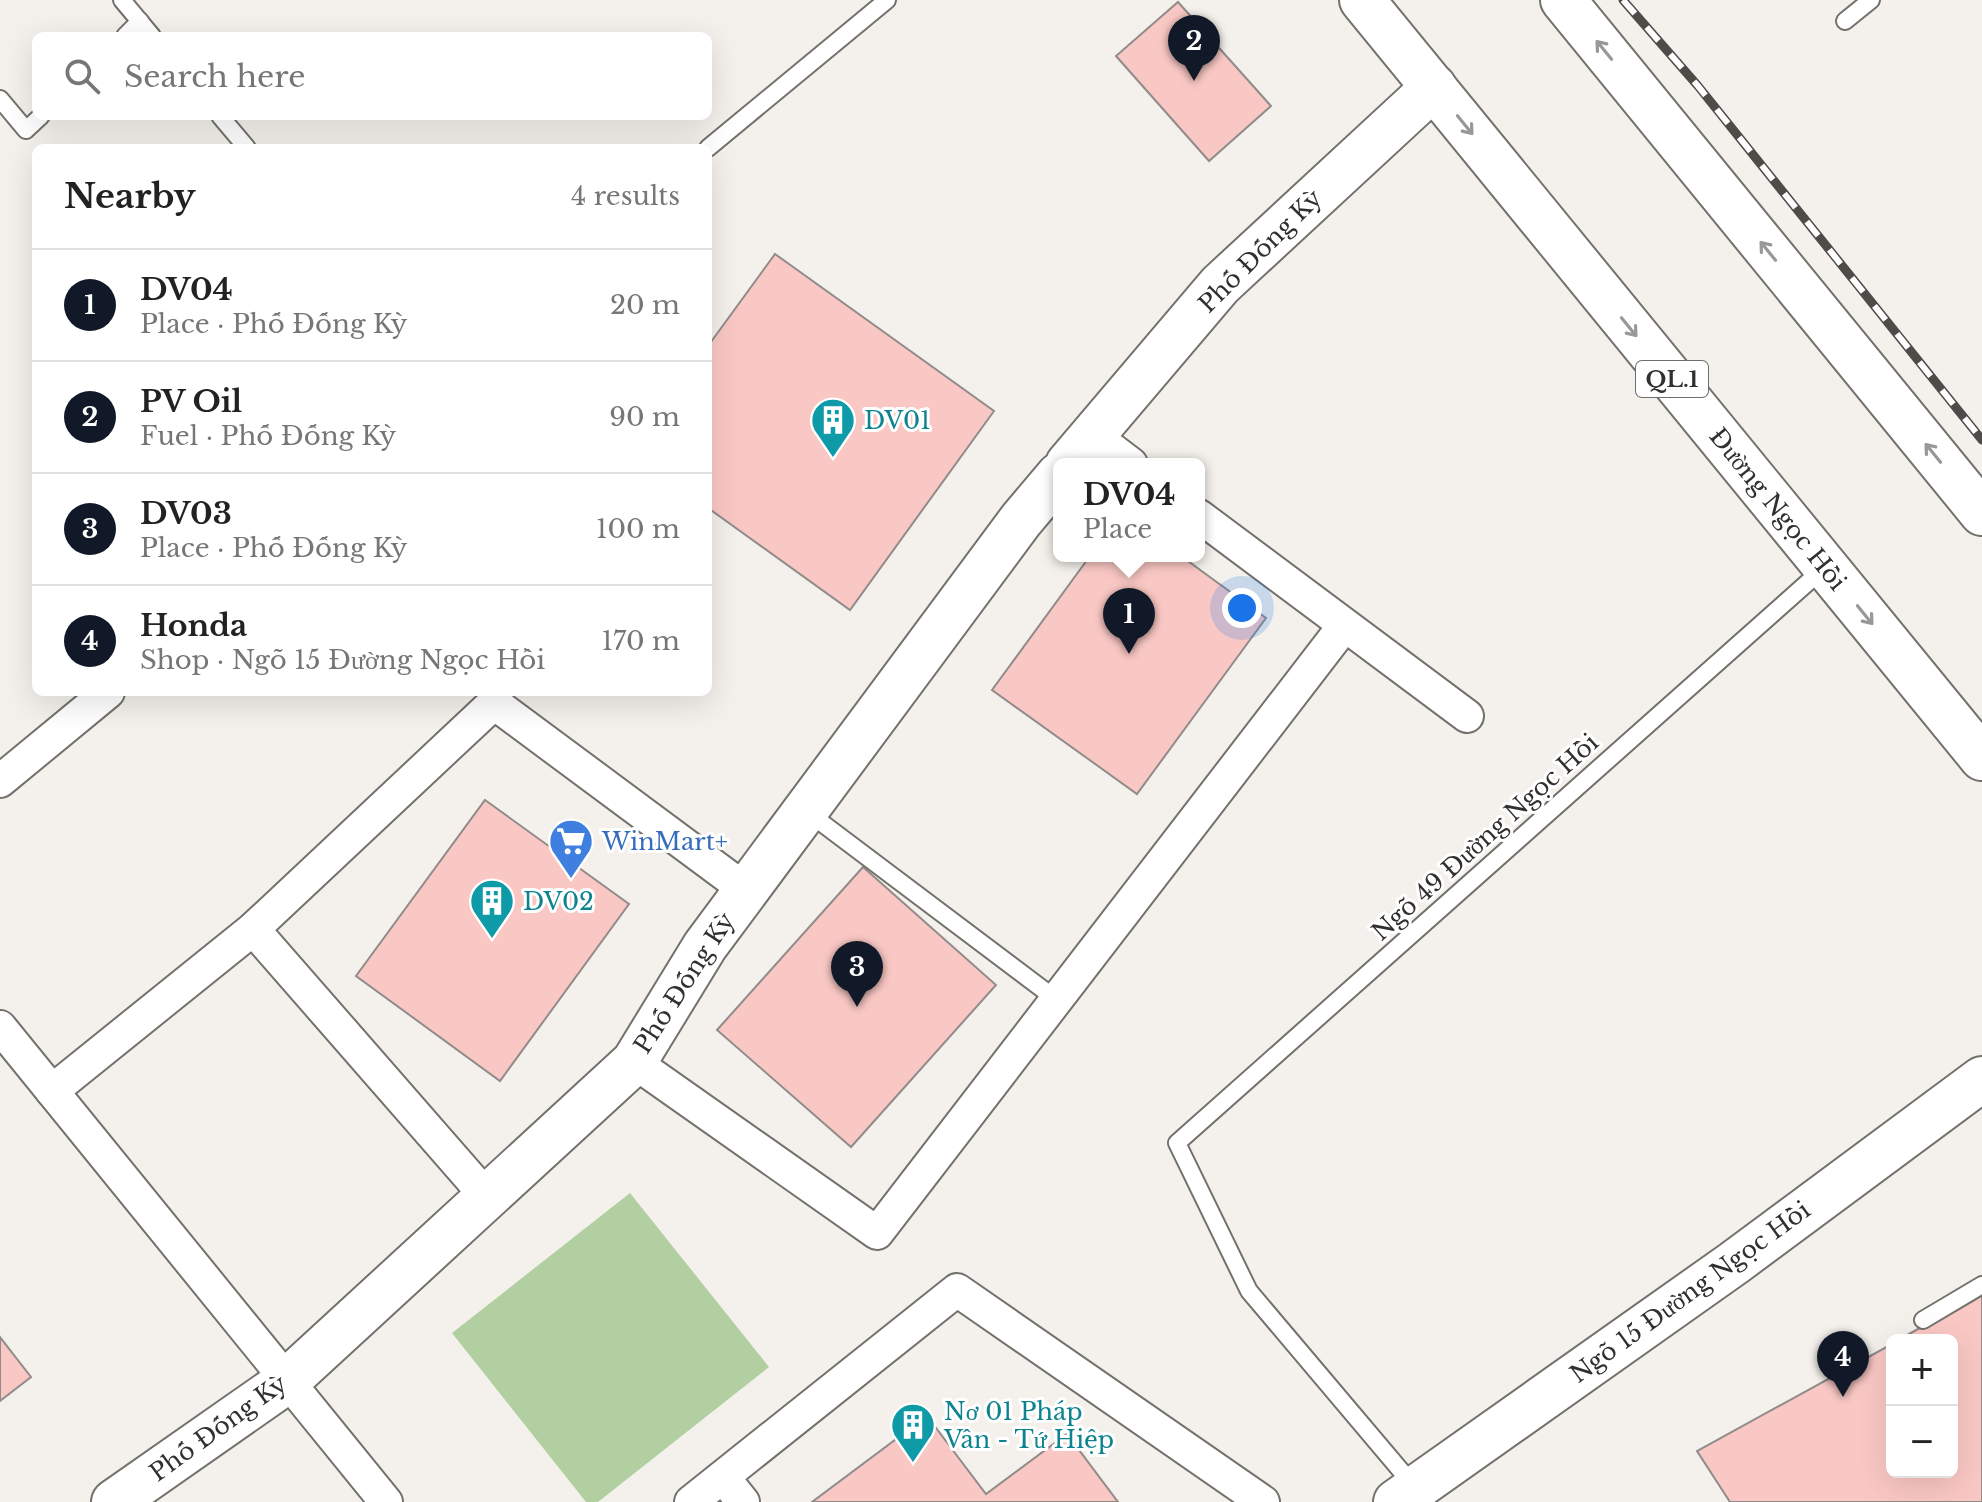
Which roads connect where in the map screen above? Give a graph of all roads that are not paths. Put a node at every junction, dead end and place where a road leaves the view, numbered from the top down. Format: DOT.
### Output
graph roads {
  1 [pos="122,0"];
  2 [pos="887,0"];
  3 [pos="1362,0"];
  4 [pos="1563,0"];
  5 [pos="1871,0"];
  6 [pos="140,21"];
  7 [pos="1845,21"];
  8 [pos="129,32"];
  9 [pos="149,32"];
  10 [pos="1434,87"];
  11 [pos="0,99"];
  12 [pos="37,120"];
  13 [pos="223,120"];
  14 [pos="244,144"];
  15 [pos="712,145"];
  16 [pos="1080,450"];
  17 [pos="1109,458"];
  18 [pos="1053,482"];
  19 [pos="1982,513"];
  20 [pos="1205,521"];
  21 [pos="1825,567"];
  22 [pos="1344,626"];
  23 [pos="103,696"];
  24 [pos="496,698"];
  25 [pos="1467,716"];
  26 [pos="1982,758"];
  27 [pos="0,781"];
  28 [pos="805,810"];
  29 [pos="746,890"];
  30 [pos="253,929"];
  31 [pos="1057,1000"];
  32 [pos="0,1027"];
  33 [pos="634,1062"];
  34 [pos="1982,1079"];
  35 [pos="52,1091"];
  36 [pos="487,1197"];
  37 [pos="1982,1285"];
  38 [pos="1923,1320"];
  39 [pos="287,1381"];
  40 [pos="723,1477"];
  41 [pos="1406,1495"];
  42 [pos="114,1502"];
  43 [pos="386,1502"];
  44 [pos="691,1502"];
  45 [pos="743,1502"];
  46 [pos="1263,1502"];
  1 -- 6 [label="lane"];
  2 -- 15 [label="lane"];
  3 -- 10 [label="main road, Đường Ngọc Hồi / QL.1"];
  19 -- 4 [label="main road, one-way"];
  5 -- 7 [label="lane"];
  6 -- 8 [label="lane"];
  6 -- 9 [label="lane"];
  10 -- 16 [label="main road, Phố Đống Kỳ"];
  10 -- 21 [label="main road, Đường Ngọc Hồi / QL.1, one-way"];
  11 -- 12 [label="lane"];
  13 -- 14 [label="lane"];
  16 -- 17 [label="street"];
  18 -- 28 [label="main road, Phố Đống Kỳ"];
  20 -- 22 [label="street"];
  21 -- 26 [label="main road, Đường Ngọc Hồi / QL.1, one-way"];
  21 -- 41 [label="lane, Ngõ 49 Đường Ngọc Hồi"];
  22 -- 25 [label="street"];
  22 -- 31 [label="street"];
  23 -- 27 [label="street"];
  24 -- 29 [label="street"];
  24 -- 30 [label="street"];
  28 -- 29 [label="main road, Phố Đống Kỳ"];
  28 -- 31 [label="lane"];
  29 -- 33 [label="main road, Phố Đống Kỳ"];
  30 -- 35 [label="street"];
  30 -- 36 [label="street"];
  31 -- 33 [label="street"];
  32 -- 35 [label="street"];
  33 -- 36 [label="main road, Phố Đống Kỳ"];
  34 -- 41 [label="main road, Ngõ 15 Đường Ngọc Hồi"];
  35 -- 39 [label="street"];
  36 -- 39 [label="main road, Phố Đống Kỳ"];
  37 -- 38 [label="lane"];
  39 -- 42 [label="main road, Phố Đống Kỳ"];
  39 -- 43 [label="street"];
  40 -- 44 [label="street"];
  40 -- 45 [label="street"];
  40 -- 46 [label="street"];
}
